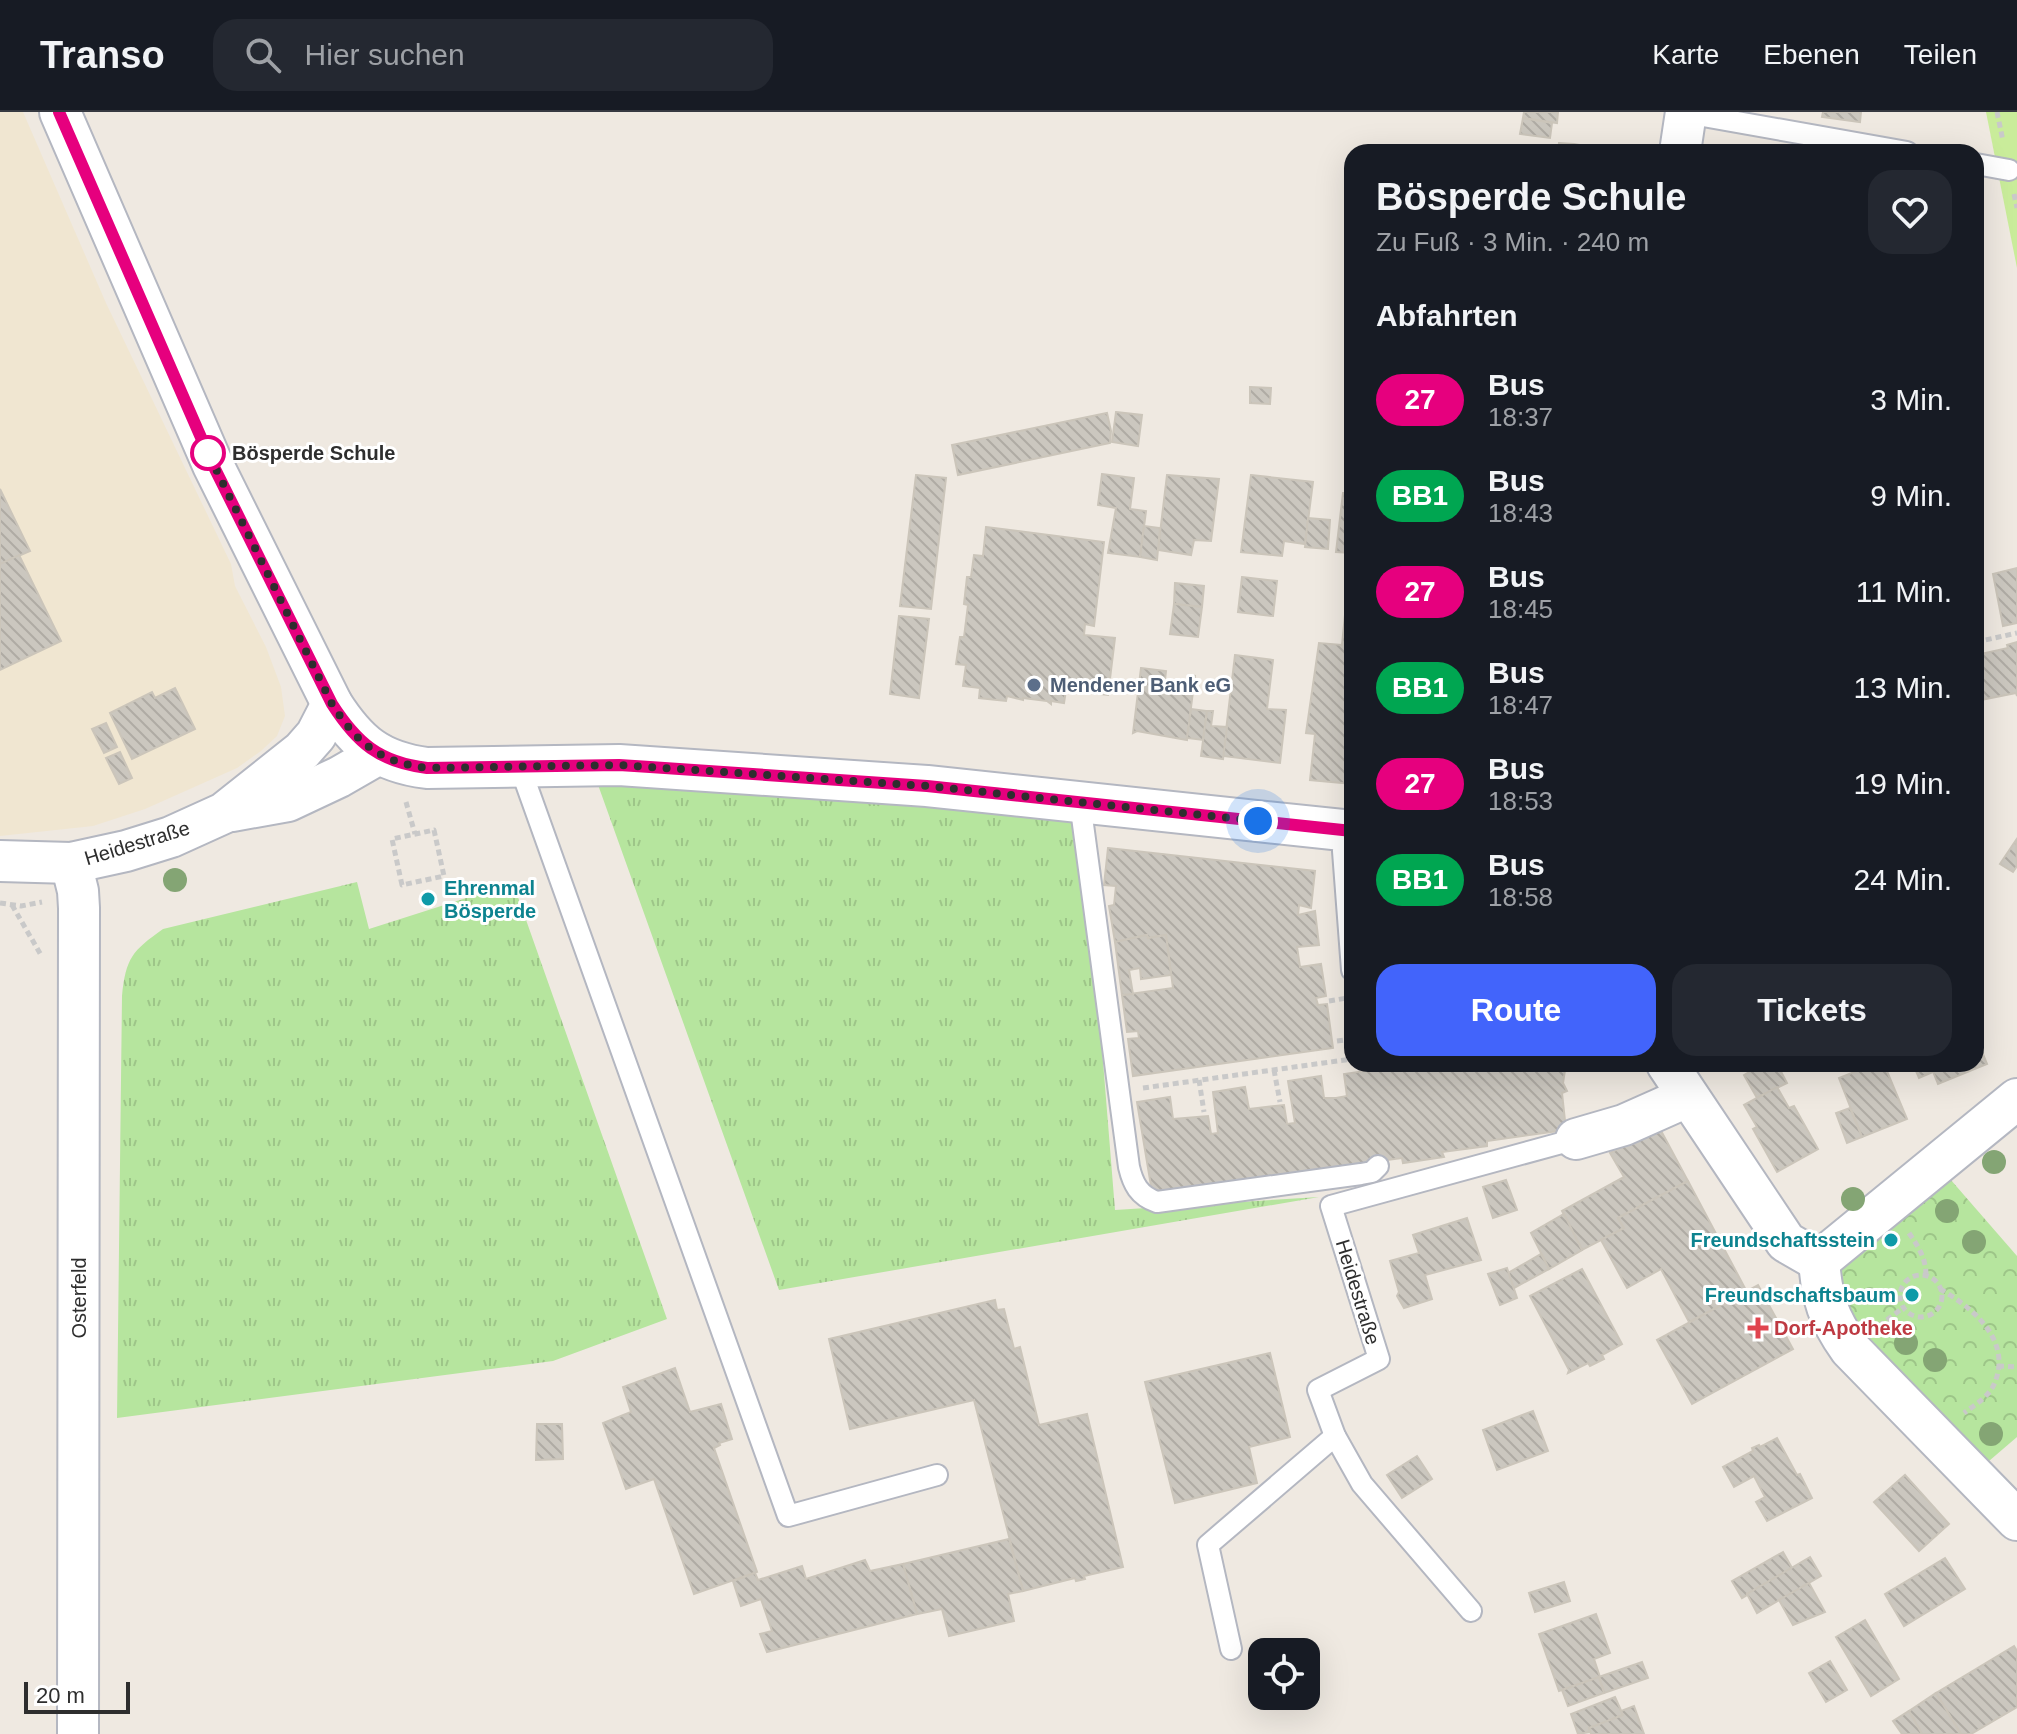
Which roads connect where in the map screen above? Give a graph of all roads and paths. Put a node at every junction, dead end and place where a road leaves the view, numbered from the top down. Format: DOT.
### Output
graph roads {
  1 [pos="60,112"];
  2 [pos="1686,112"];
  3 [pos="1681,144"];
  4 [pos="1863,144"];
  5 [pos="1984,165"];
  6 [pos="2009,170"];
  7 [pos="2017,633"];
  8 [pos="1984,640"];
  9 [pos="332,704"];
  10 [pos="379,754"];
  11 [pos="520,767"];
  12 [pos="404,798"];
  13 [pos="1080,802"];
  14 [pos="224,813"];
  15 [pos="1344,830"];
  16 [pos="415,834"];
  17 [pos="0,861"];
  18 [pos="71,863"];
  19 [pos="11,904"];
  20 [pos="47,964"];
  21 [pos="1344,998"];
  22 [pos="1329,1001"];
  23 [pos="1344,1040"];
  24 [pos="1337,1041"];
  25 [pos="1344,1060"];
  26 [pos="1274,1070"];
  27 [pos="1199,1080"];
  28 [pos="1677,1081"];
  29 [pos="1119,1092"];
  30 [pos="2017,1099"];
  31 [pos="1280,1102"];
  32 [pos="1204,1112"];
  33 [pos="1576,1139"];
  34 [pos="1378,1166"];
  35 [pos="1819,1261"];
  36 [pos="1940,1289"];
  37 [pos="1998,1366"];
  38 [pos="2017,1367"];
  39 [pos="1935,1435"];
  40 [pos="1335,1436"];
  41 [pos="937,1475"];
  42 [pos="2017,1520"];
  43 [pos="1471,1611"];
  44 [pos="1231,1649"];
  45 [pos="78,1734"];
  1 -- 9 [label="street"];
  2 -- 3 [label="street"];
  2 -- 4 [label="lane"];
  5 -- 6 [label="lane"];
  7 -- 8 [label="path"];
  9 -- 10 [label="street"];
  9 -- 14 [label="street, Heidestraße"];
  10 -- 11 [label="street"];
  10 -- 14 [label="street, Heidestraße"];
  11 -- 13 [label="street"];
  11 -- 41 [label="lane"];
  12 -- 16 [label="path"];
  13 -- 15 [label="street"];
  13 -- 29 [label="lane"];
  14 -- 18 [label="street, Heidestraße"];
  16 -- 16 [label="path"];
  17 -- 18 [label="street, Heidestraße"];
  18 -- 45 [label="street, Osterfeld"];
  19 -- 20 [label="path"];
  21 -- 22 [label="path"];
  23 -- 24 [label="path"];
  25 -- 26 [label="path"];
  26 -- 27 [label="path"];
  26 -- 31 [label="path"];
  27 -- 29 [label="path"];
  27 -- 32 [label="path"];
  28 -- 33 [label="street, Heidestraße"];
  28 -- 35 [label="street, Heidestraße"];
  29 -- 34 [label="lane"];
  30 -- 35 [label="street"];
  33 -- 40 [label="lane, Heidestraße"];
  35 -- 39 [label="street"];
  36 -- 36 [label="path"];
  36 -- 37 [label="path"];
  37 -- 38 [label="path"];
  37 -- 39 [label="path"];
  39 -- 42 [label="street"];
  40 -- 43 [label="lane"];
  40 -- 44 [label="lane"];
}
